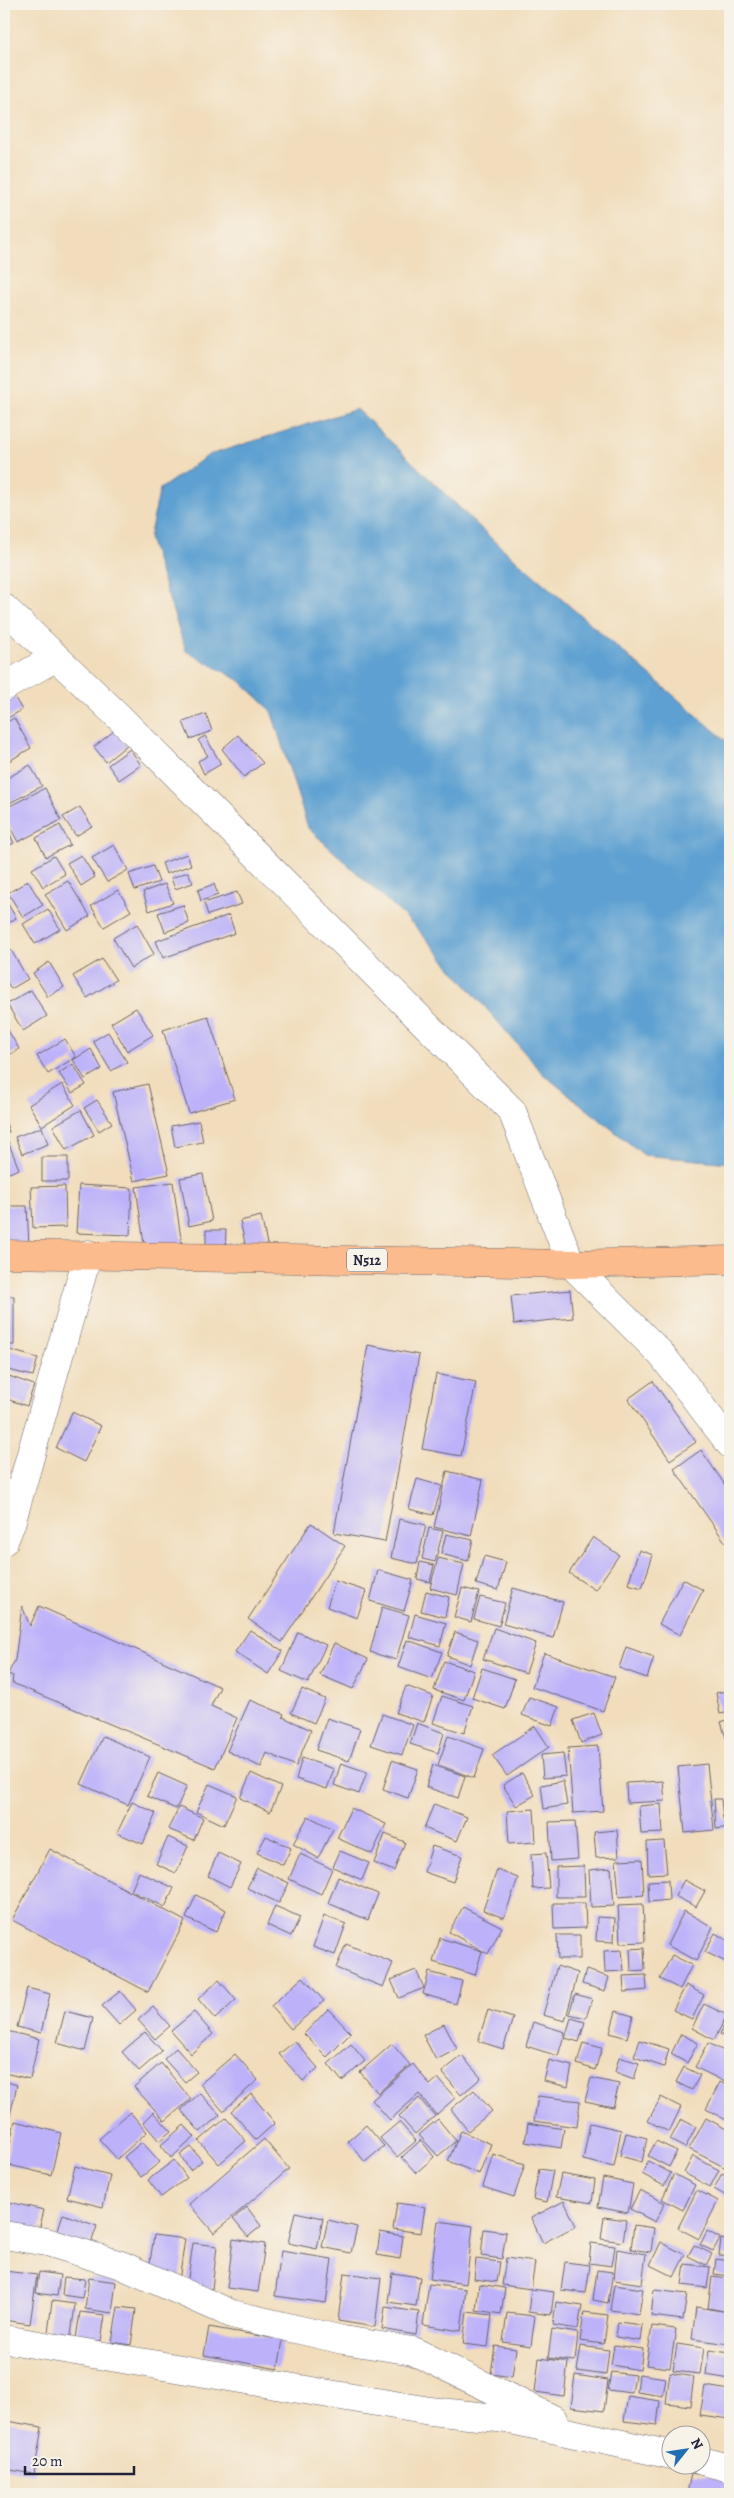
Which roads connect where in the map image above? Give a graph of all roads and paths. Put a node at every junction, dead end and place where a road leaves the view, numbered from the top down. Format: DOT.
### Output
graph roads {
  1 [pos="4,608"];
  2 [pos="56,657"];
  3 [pos="4,687"];
  4 [pos="4,1254"];
  5 [pos="88,1254"];
  6 [pos="730,1260"];
  7 [pos="571,1264"];
  8 [pos="730,1444"];
  9 [pos="4,1541"];
  10 [pos="4,2235"];
  11 [pos="4,2339"];
  12 [pos="588,2437"];
  13 [pos="662,2453"];
  14 [pos="712,2464"];
  15 [pos="730,2468"];
  1 -- 2 [label="street"];
  2 -- 3 [label="street"];
  2 -- 7 [label="street"];
  4 -- 5 [label="highway, N512"];
  5 -- 7 [label="highway, N512"];
  5 -- 9 [label="street"];
  6 -- 7 [label="highway, N512"];
  7 -- 8 [label="street"];
  10 -- 12 [label="street"];
  11 -- 12 [label="street"];
  12 -- 13 [label="street"];
  14 -- 15 [label="street"];
}
